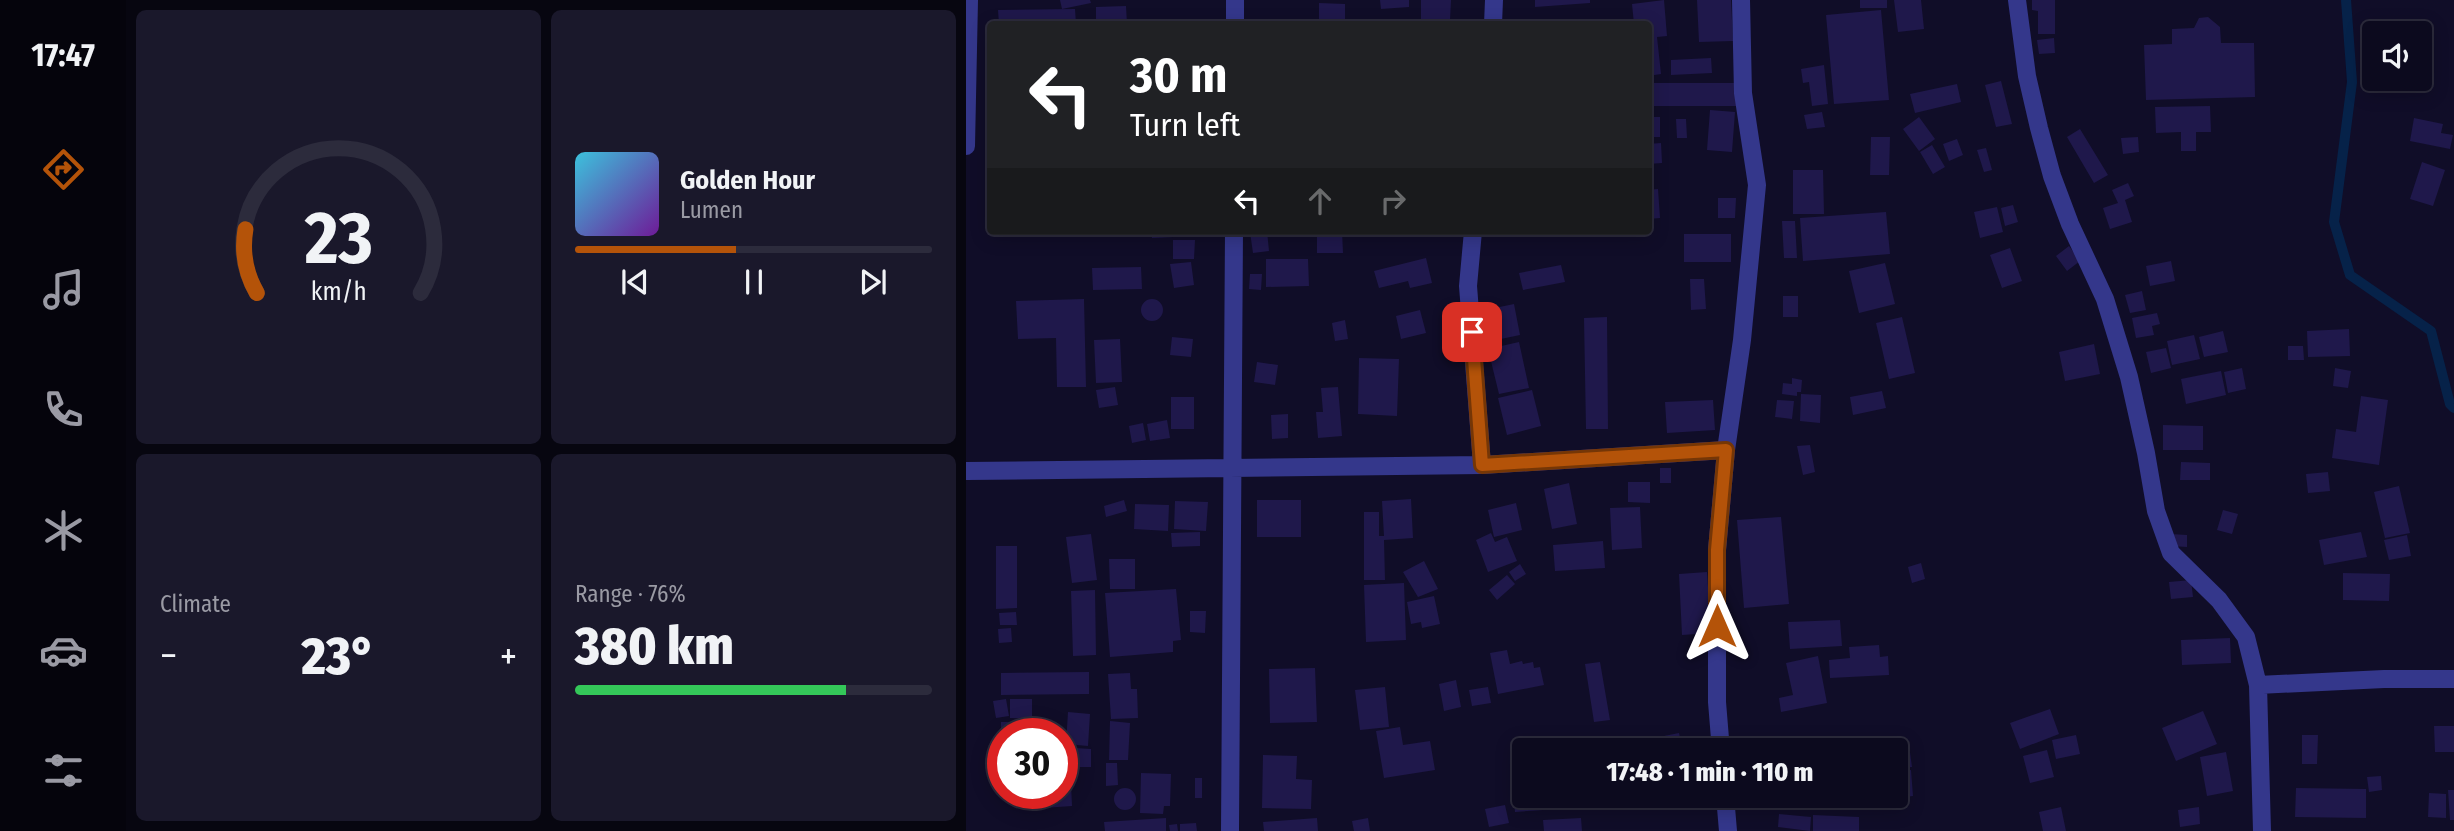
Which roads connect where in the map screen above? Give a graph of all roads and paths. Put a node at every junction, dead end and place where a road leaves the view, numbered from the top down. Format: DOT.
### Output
graph roads {
  1 [pos="969,0"];
  2 [pos="1235,0"];
  3 [pos="1494,0"];
  4 [pos="1741,0"];
  5 [pos="2017,0"];
  6 [pos="1235,21"];
  7 [pos="1493,21"];
  8 [pos="966,146"];
  9 [pos="1234,235"];
  10 [pos="1473,235"];
  11 [pos="1726,450"];
  12 [pos="1482,465"];
  13 [pos="1234,468"];
  14 [pos="966,471"];
  15 [pos="2454,679"];
  16 [pos="2258,685"];
  17 [pos="1720,738"];
  18 [pos="1726,808"];
  19 [pos="1230,831"];
  20 [pos="1728,831"];
  21 [pos="2262,831"];
  1 -- 8 [label="street"];
  2 -- 6 [label="street"];
  3 -- 7 [label="street"];
  4 -- 11 [label="street"];
  5 -- 16 [label="street"];
  9 -- 13 [label="street"];
  10 -- 12 [label="street"];
  11 -- 12 [label="street"];
  11 -- 17 [label="street"];
  12 -- 13 [label="street"];
  13 -- 14 [label="street"];
  13 -- 19 [label="street"];
  15 -- 16 [label="street"];
  16 -- 21 [label="street"];
  18 -- 20 [label="street"];
}
